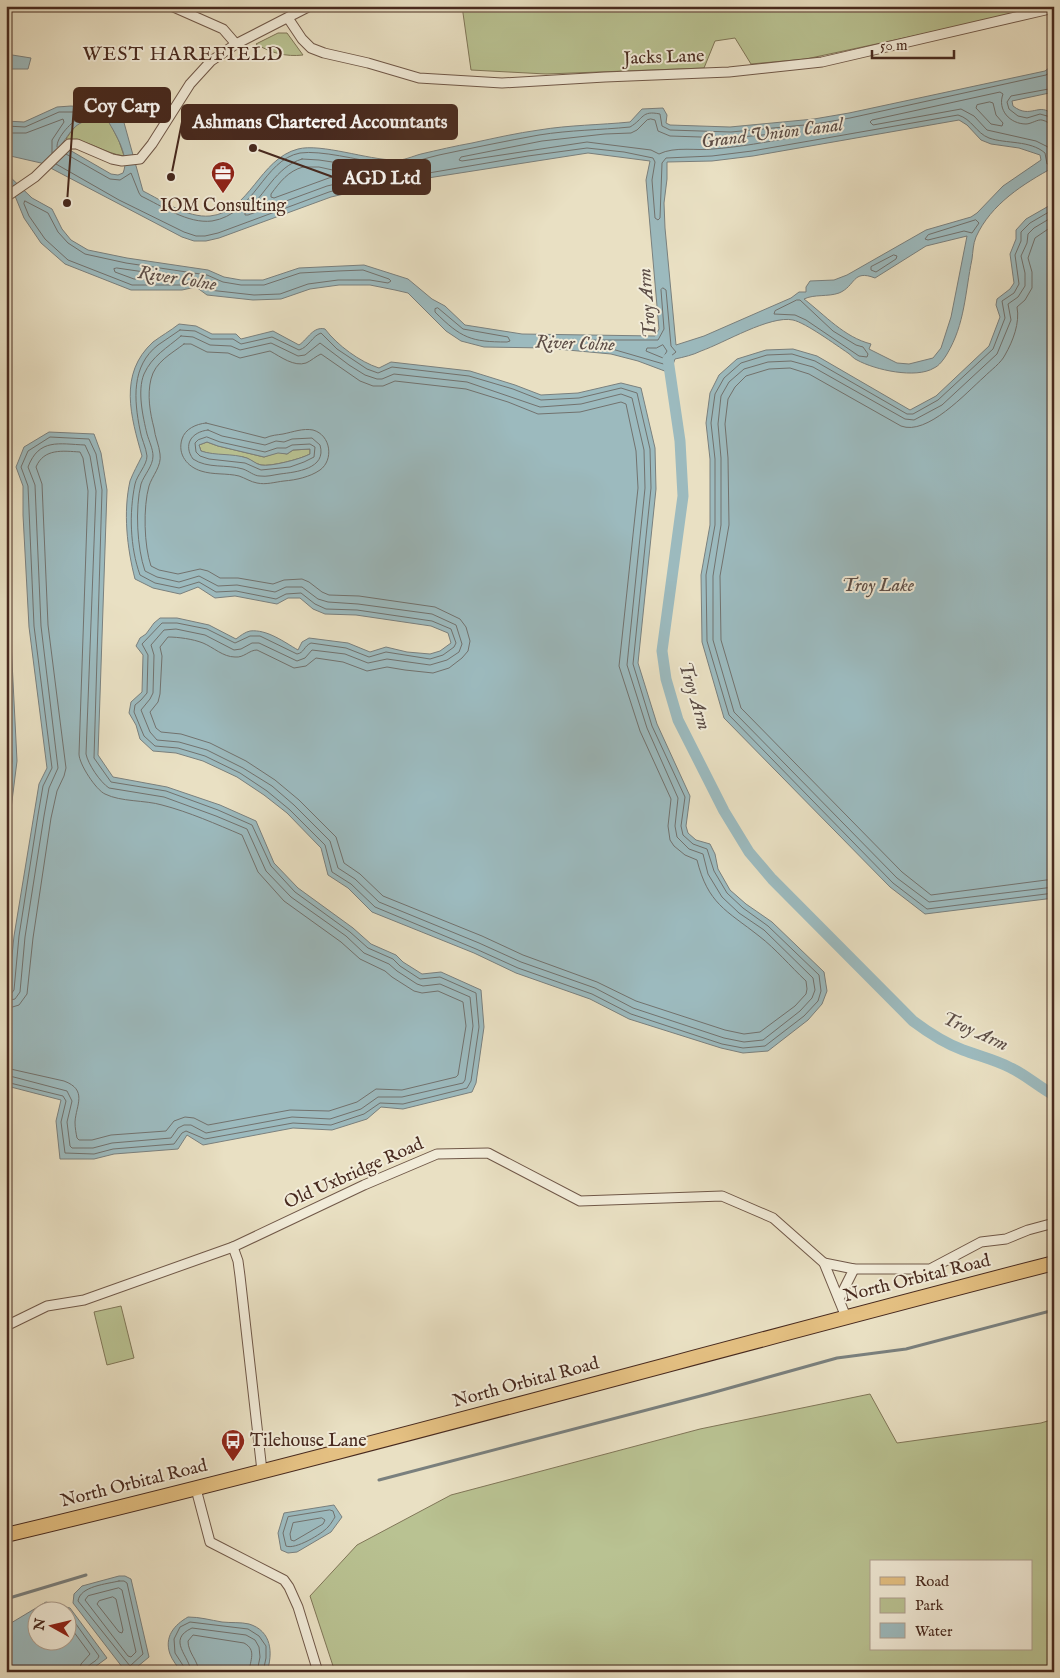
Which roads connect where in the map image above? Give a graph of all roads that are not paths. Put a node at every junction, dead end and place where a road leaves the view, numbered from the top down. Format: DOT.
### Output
graph roads {
  1 [pos="171,6"];
  2 [pos="310,6"];
  3 [pos="1054,8"];
  4 [pos="288,18"];
  5 [pos="236,44"];
  6 [pos="8,196"];
  7 [pos="1054,1223"];
  8 [pos="233,1247"];
  9 [pos="824,1262"];
  10 [pos="1054,1263"];
  11 [pos="854,1270"];
  12 [pos="838,1300"];
  13 [pos="846,1317"];
  14 [pos="6,1326"];
  15 [pos="262,1471"];
  16 [pos="196,1489"];
  17 [pos="6,1535"];
  18 [pos="318,1672"];
  1 -- 5 [label="street"];
  2 -- 4 [label="street"];
  3 -- 4 [label="street, Jacks Lane"];
  4 -- 5 [label="street"];
  5 -- 6 [label="street"];
  7 -- 11 [label="street"];
  8 -- 9 [label="street, Old Uxbridge Road"];
  8 -- 14 [label="street, Old Uxbridge Road"];
  8 -- 15 [label="street"];
  9 -- 11 [label="street"];
  9 -- 12 [label="street, Old Uxbridge Road"];
  10 -- 13 [label="main road, North Orbital Road"];
  11 -- 12 [label="street"];
  12 -- 13 [label="street, Old Uxbridge Road"];
  13 -- 15 [label="main road, North Orbital Road"];
  15 -- 16 [label="main road, North Orbital Road"];
  16 -- 17 [label="main road, North Orbital Road"];
  16 -- 18 [label="street"];
}
